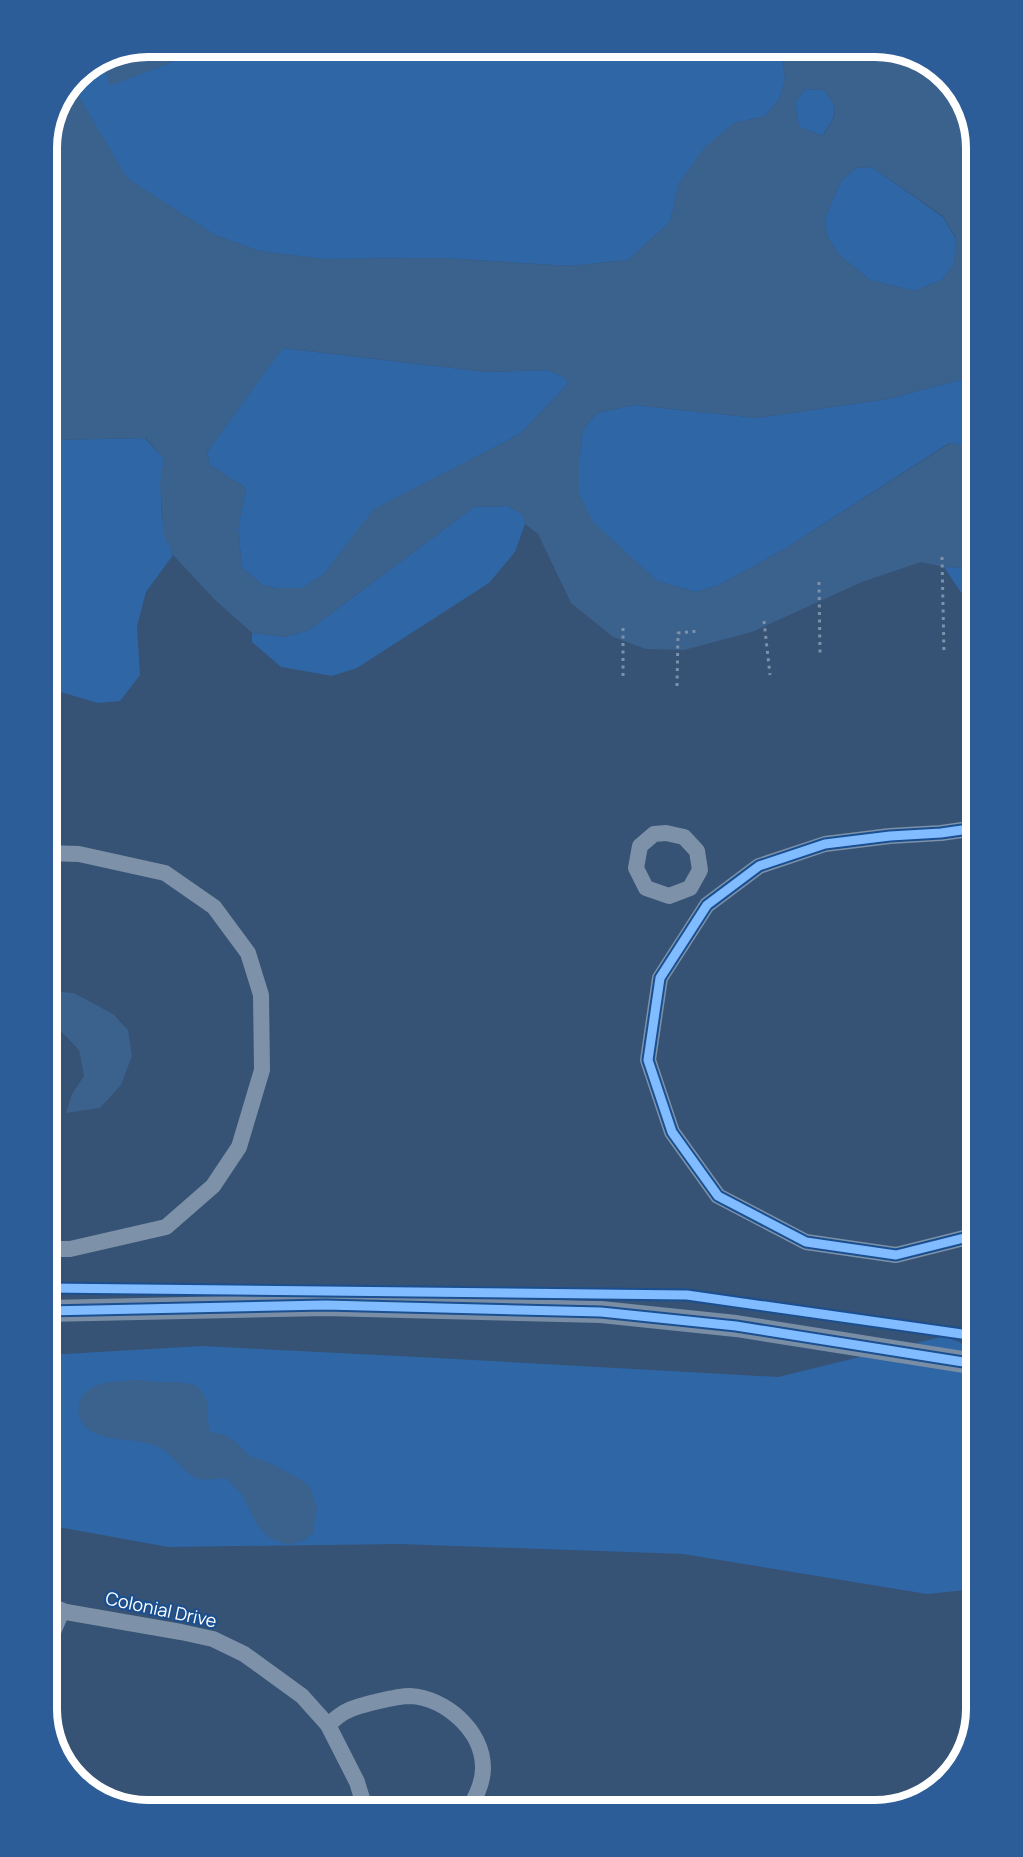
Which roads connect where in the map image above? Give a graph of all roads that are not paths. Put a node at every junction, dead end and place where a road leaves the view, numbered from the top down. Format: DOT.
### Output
graph roads {
  1 [pos="966,829"];
  2 [pos="57,854"];
  3 [pos="690,888"];
  4 [pos="707,905"];
  5 [pos="966,1238"];
  6 [pos="57,1249"];
  7 [pos="57,1311"];
  8 [pos="966,1362"];
  9 [pos="57,1608"];
  10 [pos="66,1612"];
  11 [pos="57,1632"];
  12 [pos="328,1725"];
  13 [pos="363,1800"];
  14 [pos="474,1800"];
  1 -- 4 [label="street"];
  2 -- 6 [label="street"];
  3 -- 4 [label="street"];
  4 -- 5 [label="street"];
  7 -- 8 [label="street"];
  9 -- 10 [label="street, Colonial Drive"];
  10 -- 11 [label="lane"];
  10 -- 12 [label="street, Colonial Drive"];
  12 -- 13 [label="street, Colonial Drive"];
  12 -- 14 [label="street"];
}
